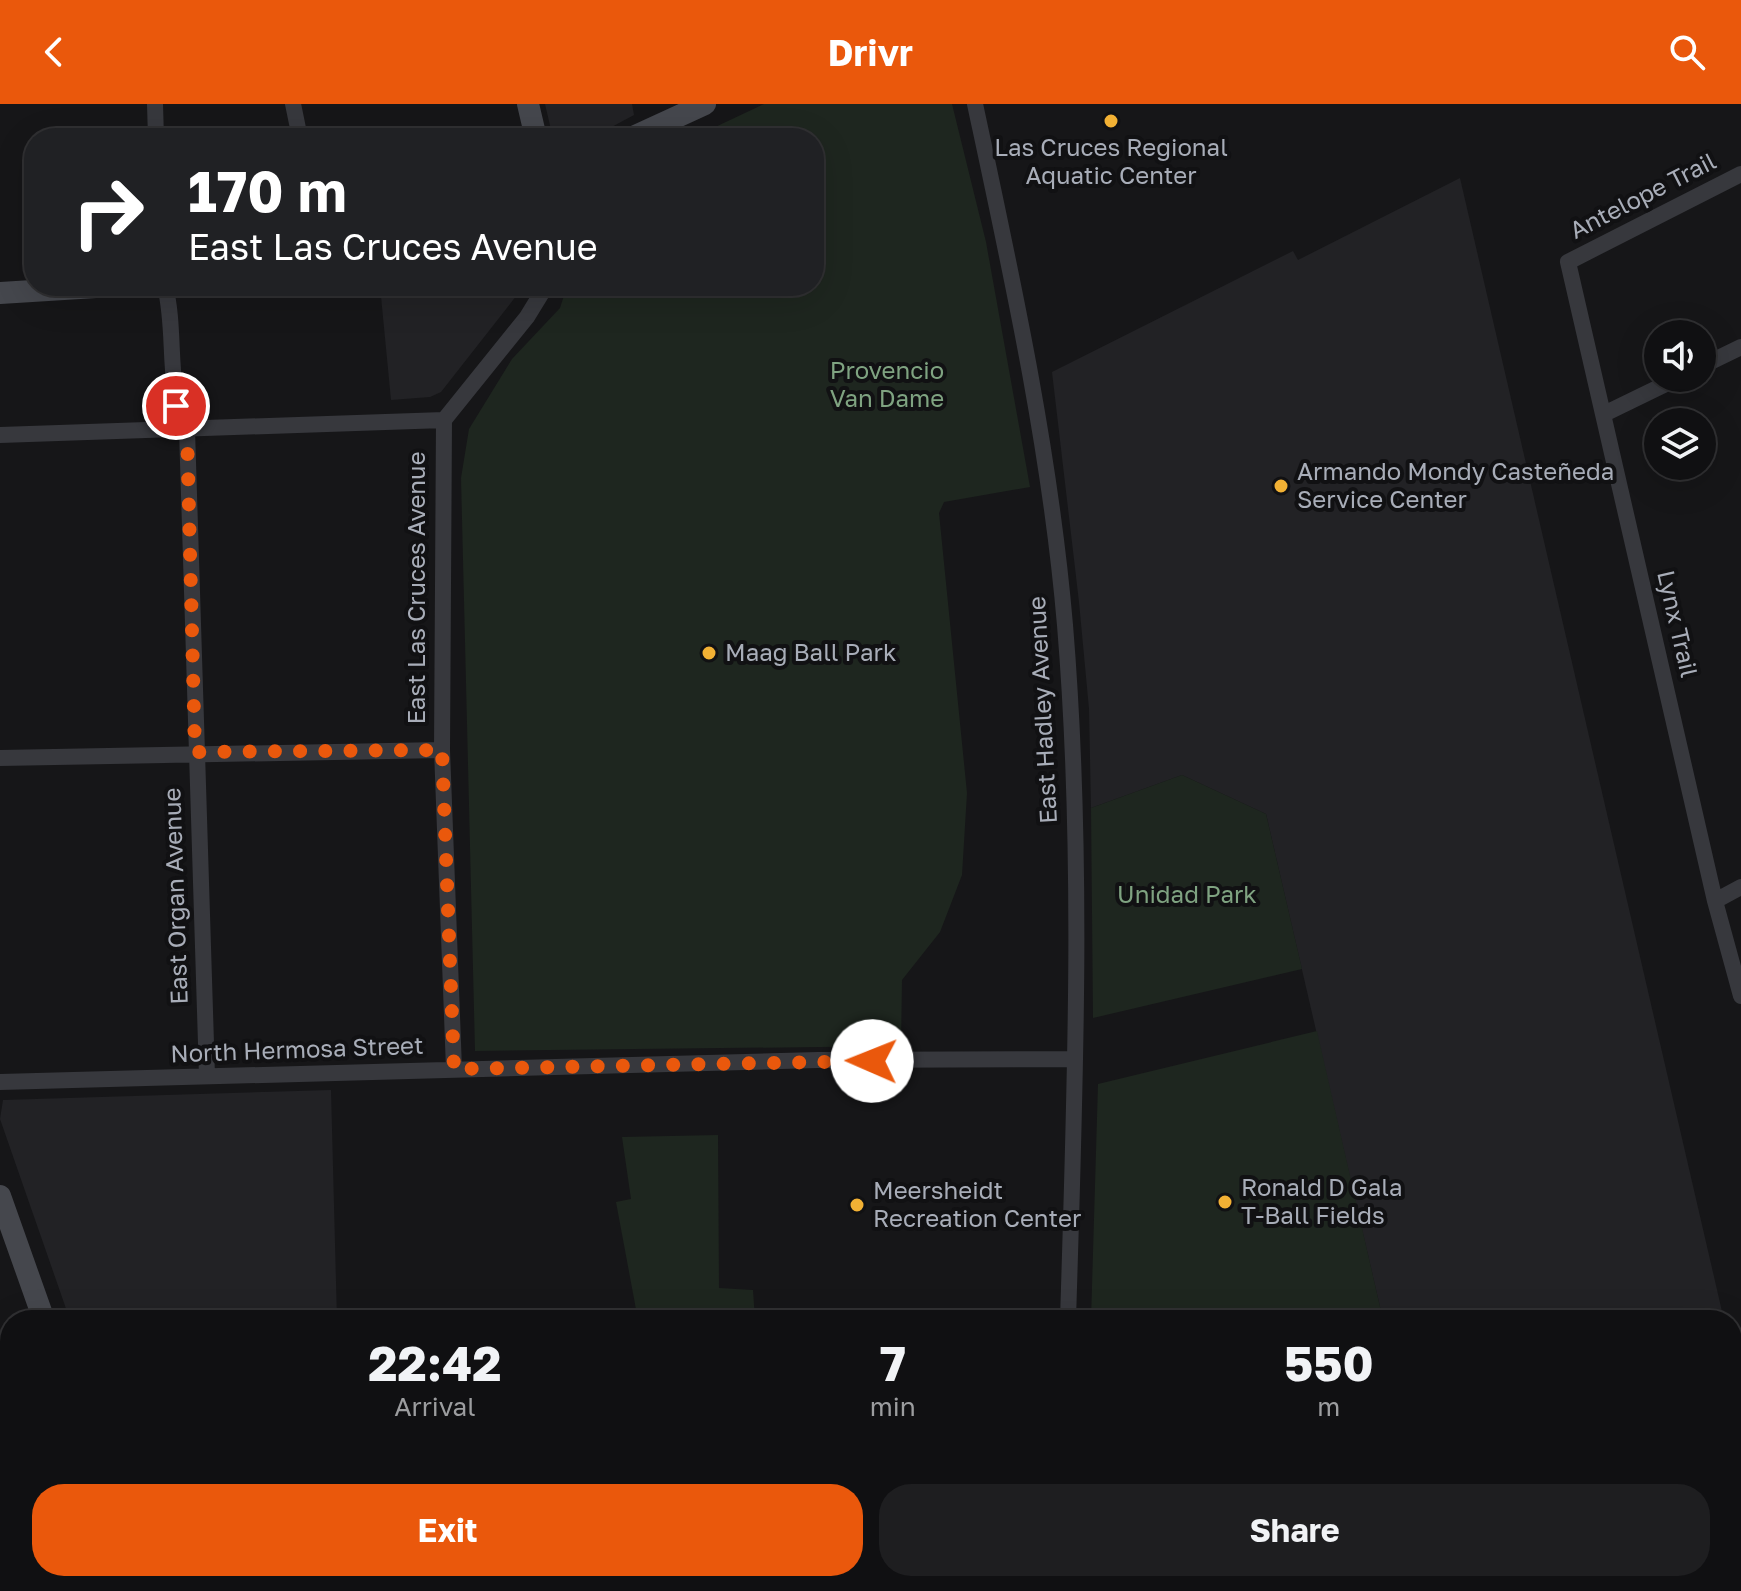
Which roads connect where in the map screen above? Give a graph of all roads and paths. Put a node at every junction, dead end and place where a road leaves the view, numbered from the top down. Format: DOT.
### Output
graph roads {
  1 [pos="155,104"];
  2 [pos="293,104"];
  3 [pos="528,104"];
  4 [pos="705,104"];
  5 [pos="975,104"];
  6 [pos="156,128"];
  7 [pos="298,128"];
  8 [pos="534,128"];
  9 [pos="653,128"];
  10 [pos="1741,174"];
  11 [pos="1568,262"];
  12 [pos="24,292"];
  13 [pos="0,293"];
  14 [pos="168,296"];
  15 [pos="540,296"];
  16 [pos="1740,352"];
  17 [pos="1716,361"];
  18 [pos="1649,392"];
  19 [pos="1604,414"];
  20 [pos="444,420"];
  21 [pos="187,430"];
  22 [pos="0,435"];
  23 [pos="442,750"];
  24 [pos="195,752"];
  25 [pos="0,758"];
  26 [pos="1741,887"];
  27 [pos="1715,901"];
  28 [pos="1741,996"];
  29 [pos="1075,1059"];
  30 [pos="454,1069"];
  31 [pos="207,1076"];
  32 [pos="0,1082"];
  33 [pos="0,1196"];
  34 [pos="40,1310"];
  35 [pos="1068,1310"];
  1 -- 6 [label="street"];
  2 -- 7 [label="street"];
  3 -- 8 [label="main road"];
  4 -- 9 [label="main road"];
  5 -- 29 [label="street, East Hadley Avenue"];
  10 -- 11 [label="street, Antelope Trail"];
  11 -- 19 [label="street, Lynx Trail"];
  12 -- 13 [label="main road"];
  14 -- 21 [label="street, East Organ Avenue"];
  15 -- 20 [label="street, East Las Cruces Avenue"];
  16 -- 17 [label="street"];
  18 -- 19 [label="street"];
  19 -- 27 [label="street, Lynx Trail"];
  20 -- 21 [label="street"];
  20 -- 23 [label="street, East Las Cruces Avenue"];
  21 -- 22 [label="street"];
  21 -- 24 [label="street, East Organ Avenue"];
  23 -- 24 [label="street"];
  23 -- 30 [label="street, East Las Cruces Avenue"];
  24 -- 25 [label="street"];
  24 -- 31 [label="street, East Organ Avenue"];
  26 -- 27 [label="street"];
  27 -- 28 [label="street, Lynx Trail"];
  29 -- 30 [label="street, North Hermosa Street"];
  29 -- 35 [label="street, East Hadley Avenue"];
  30 -- 31 [label="street, North Hermosa Street"];
  31 -- 32 [label="street, North Hermosa Street"];
  33 -- 34 [label="main road"];
}
